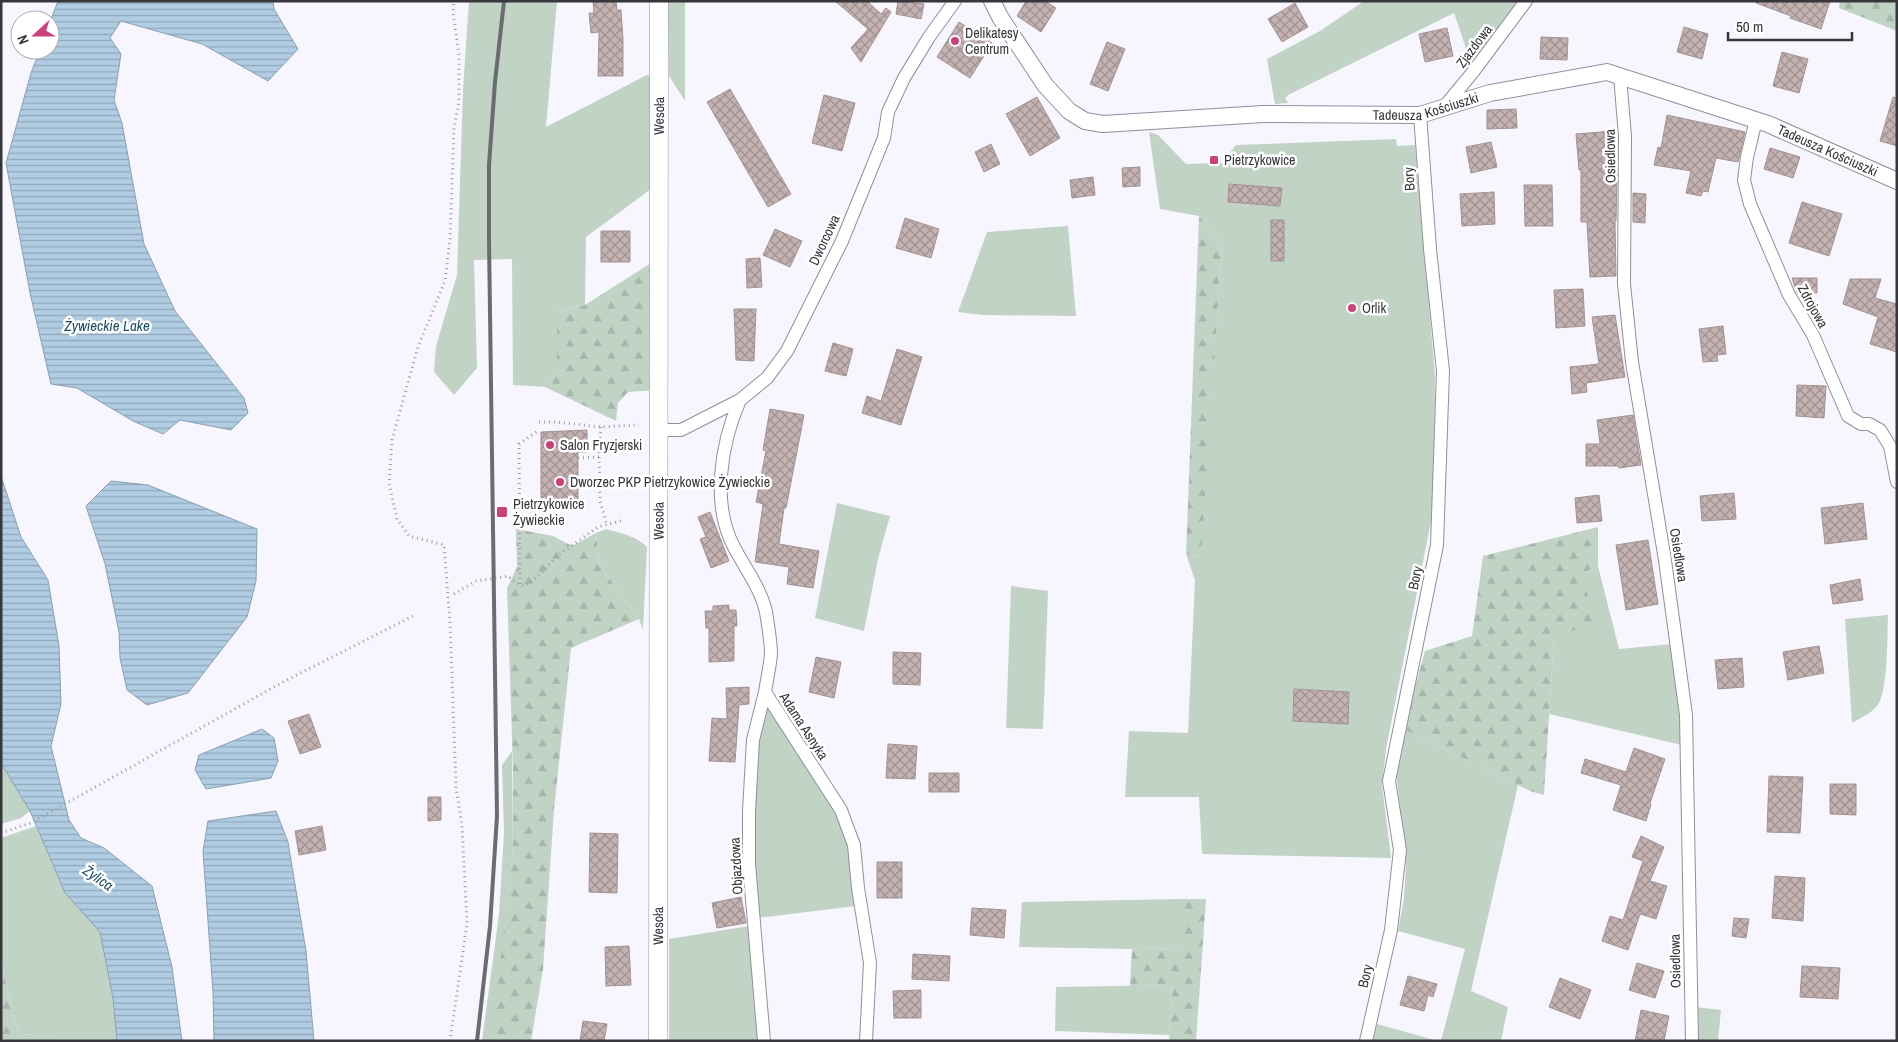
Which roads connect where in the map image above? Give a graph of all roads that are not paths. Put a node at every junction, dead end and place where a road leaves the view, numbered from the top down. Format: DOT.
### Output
graph roads {
  1 [pos="659,1"];
  2 [pos="955,1"];
  3 [pos="992,1"];
  4 [pos="1526,1"];
  5 [pos="1620,76"];
  6 [pos="1444,107"];
  7 [pos="1420,114"];
  8 [pos="1756,120"];
  9 [pos="1897,181"];
  10 [pos="740,400"];
  11 [pos="658,430"];
  12 [pos="1897,482"];
  13 [pos="765,692"];
  14 [pos="658,1041"];
  15 [pos="764,1041"];
  16 [pos="866,1041"];
  17 [pos="1366,1041"];
  18 [pos="1692,1041"];
  1 -- 11 [label="main road, Wesoła"];
  2 -- 10 [label="street, Dworcowa"];
  3 -- 7 [label="street, Tadeusza Kościuszki"];
  4 -- 6 [label="street, Zjazdowa"];
  5 -- 6 [label="street, Tadeusza Kościuszki"];
  5 -- 8 [label="street, Tadeusza Kościuszki"];
  5 -- 18 [label="street, Osiedlowa"];
  6 -- 7 [label="street, Tadeusza Kościuszki"];
  7 -- 17 [label="street, Bory"];
  8 -- 9 [label="street, Tadeusza Kościuszki"];
  8 -- 12 [label="street, Zdrojowa"];
  10 -- 11 [label="street, Dworcowa"];
  10 -- 13 [label="street, Adama Asnyka"];
  11 -- 14 [label="main road, Wesoła"];
  13 -- 15 [label="street, Objazdowa"];
  13 -- 16 [label="street, Adama Asnyka"];
}
